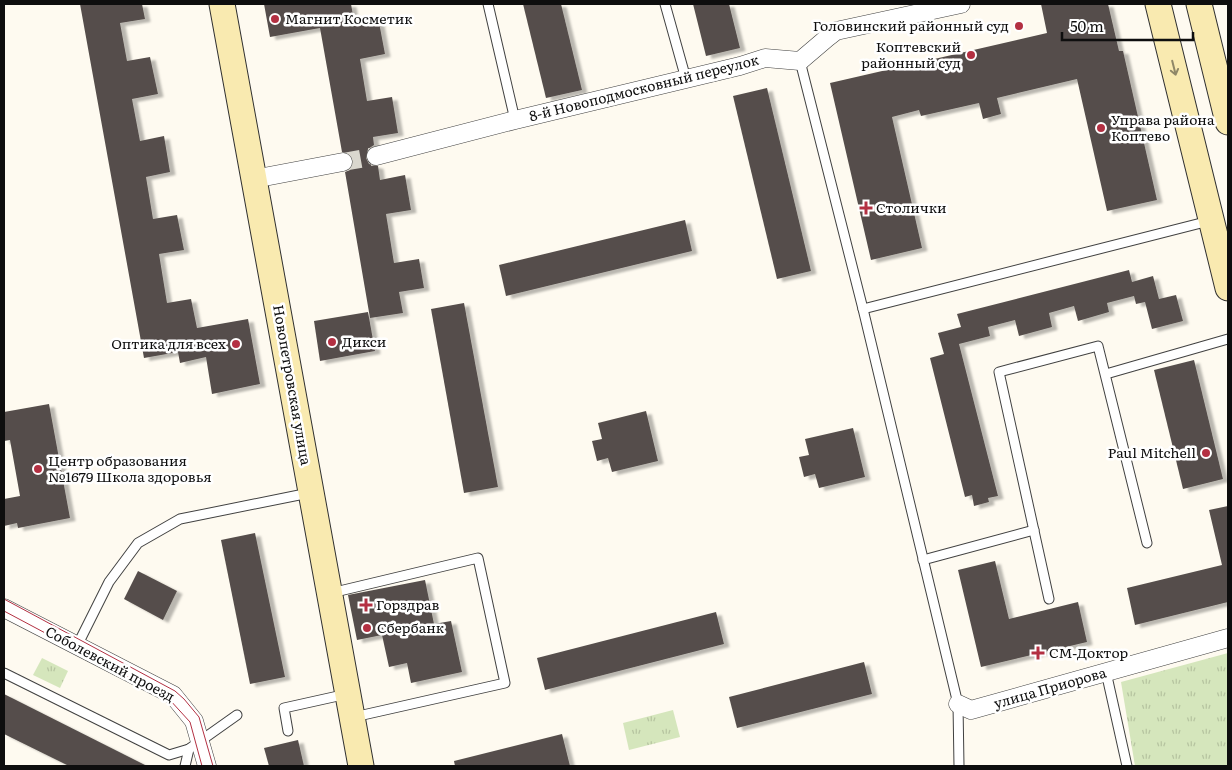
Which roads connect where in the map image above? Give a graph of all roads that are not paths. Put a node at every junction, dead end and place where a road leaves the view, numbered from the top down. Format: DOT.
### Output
graph roads {
  1 [pos="222,4"];
  2 [pos="488,4"];
  3 [pos="666,4"];
  4 [pos="962,4"];
  5 [pos="1158,4"];
  6 [pos="1198,4"];
  7 [pos="800,62"];
  8 [pos="686,79"];
  9 [pos="515,120"];
  10 [pos="1228,122"];
  11 [pos="376,156"];
  12 [pos="343,162"];
  13 [pos="254,179"];
  14 [pos="1212,220"];
  15 [pos="1228,288"];
  16 [pos="863,309"];
  17 [pos="1228,340"];
  18 [pos="1106,374"];
  19 [pos="311,493"];
  20 [pos="1034,530"];
  21 [pos="1147,543"];
  22 [pos="923,560"];
  23 [pos="329,594"];
  24 [pos="1049,599"];
  25 [pos="4,608"];
  26 [pos="1228,638"];
  27 [pos="77,646"];
  28 [pos="1106,672"];
  29 [pos="4,673"];
  30 [pos="958,704"];
  31 [pos="349,706"];
  32 [pos="237,716"];
  33 [pos="288,731"];
  34 [pos="195,745"];
  35 [pos="185,766"];
  36 [pos="207,766"];
  37 [pos="361,766"];
  38 [pos="959,766"];
  39 [pos="1127,766"];
  1 -- 13 [label="street, Новопетровская улица"];
  2 -- 9 [label="lane"];
  3 -- 8 [label="lane"];
  4 -- 7 [label="street"];
  5 -- 14 [label="street, one-way"];
  6 -- 10 [label="street"];
  7 -- 8 [label="street, 8-й Новоподмосковный переулок"];
  7 -- 16 [label="lane"];
  8 -- 9 [label="street, 8-й Новоподмосковный переулок"];
  9 -- 11 [label="street, 8-й Новоподмосковный переулок"];
  12 -- 13 [label="street"];
  13 -- 19 [label="street, Новопетровская улица"];
  14 -- 15 [label="street"];
  14 -- 16 [label="lane"];
  16 -- 22 [label="lane"];
  17 -- 18 [label="lane"];
  18 -- 20 [label="lane"];
  18 -- 21 [label="lane"];
  19 -- 23 [label="street, Новопетровская улица"];
  19 -- 27 [label="lane"];
  20 -- 22 [label="lane"];
  20 -- 24 [label="lane"];
  22 -- 30 [label="lane"];
  23 -- 31 [label="street, Новопетровская улица"];
  23 -- 31 [label="lane"];
  25 -- 27 [label="street, Соболевский проезд"];
  26 -- 28 [label="street, улица Приорова"];
  27 -- 34 [label="street, Соболевский проезд"];
  28 -- 30 [label="street, улица Приорова"];
  28 -- 39 [label="lane"];
  29 -- 34 [label="lane"];
  30 -- 38 [label="lane"];
  31 -- 33 [label="lane"];
  31 -- 37 [label="street, Новопетровская улица"];
  32 -- 34 [label="lane"];
  34 -- 35 [label="lane"];
  34 -- 36 [label="street, Соболевский проезд"];
}
